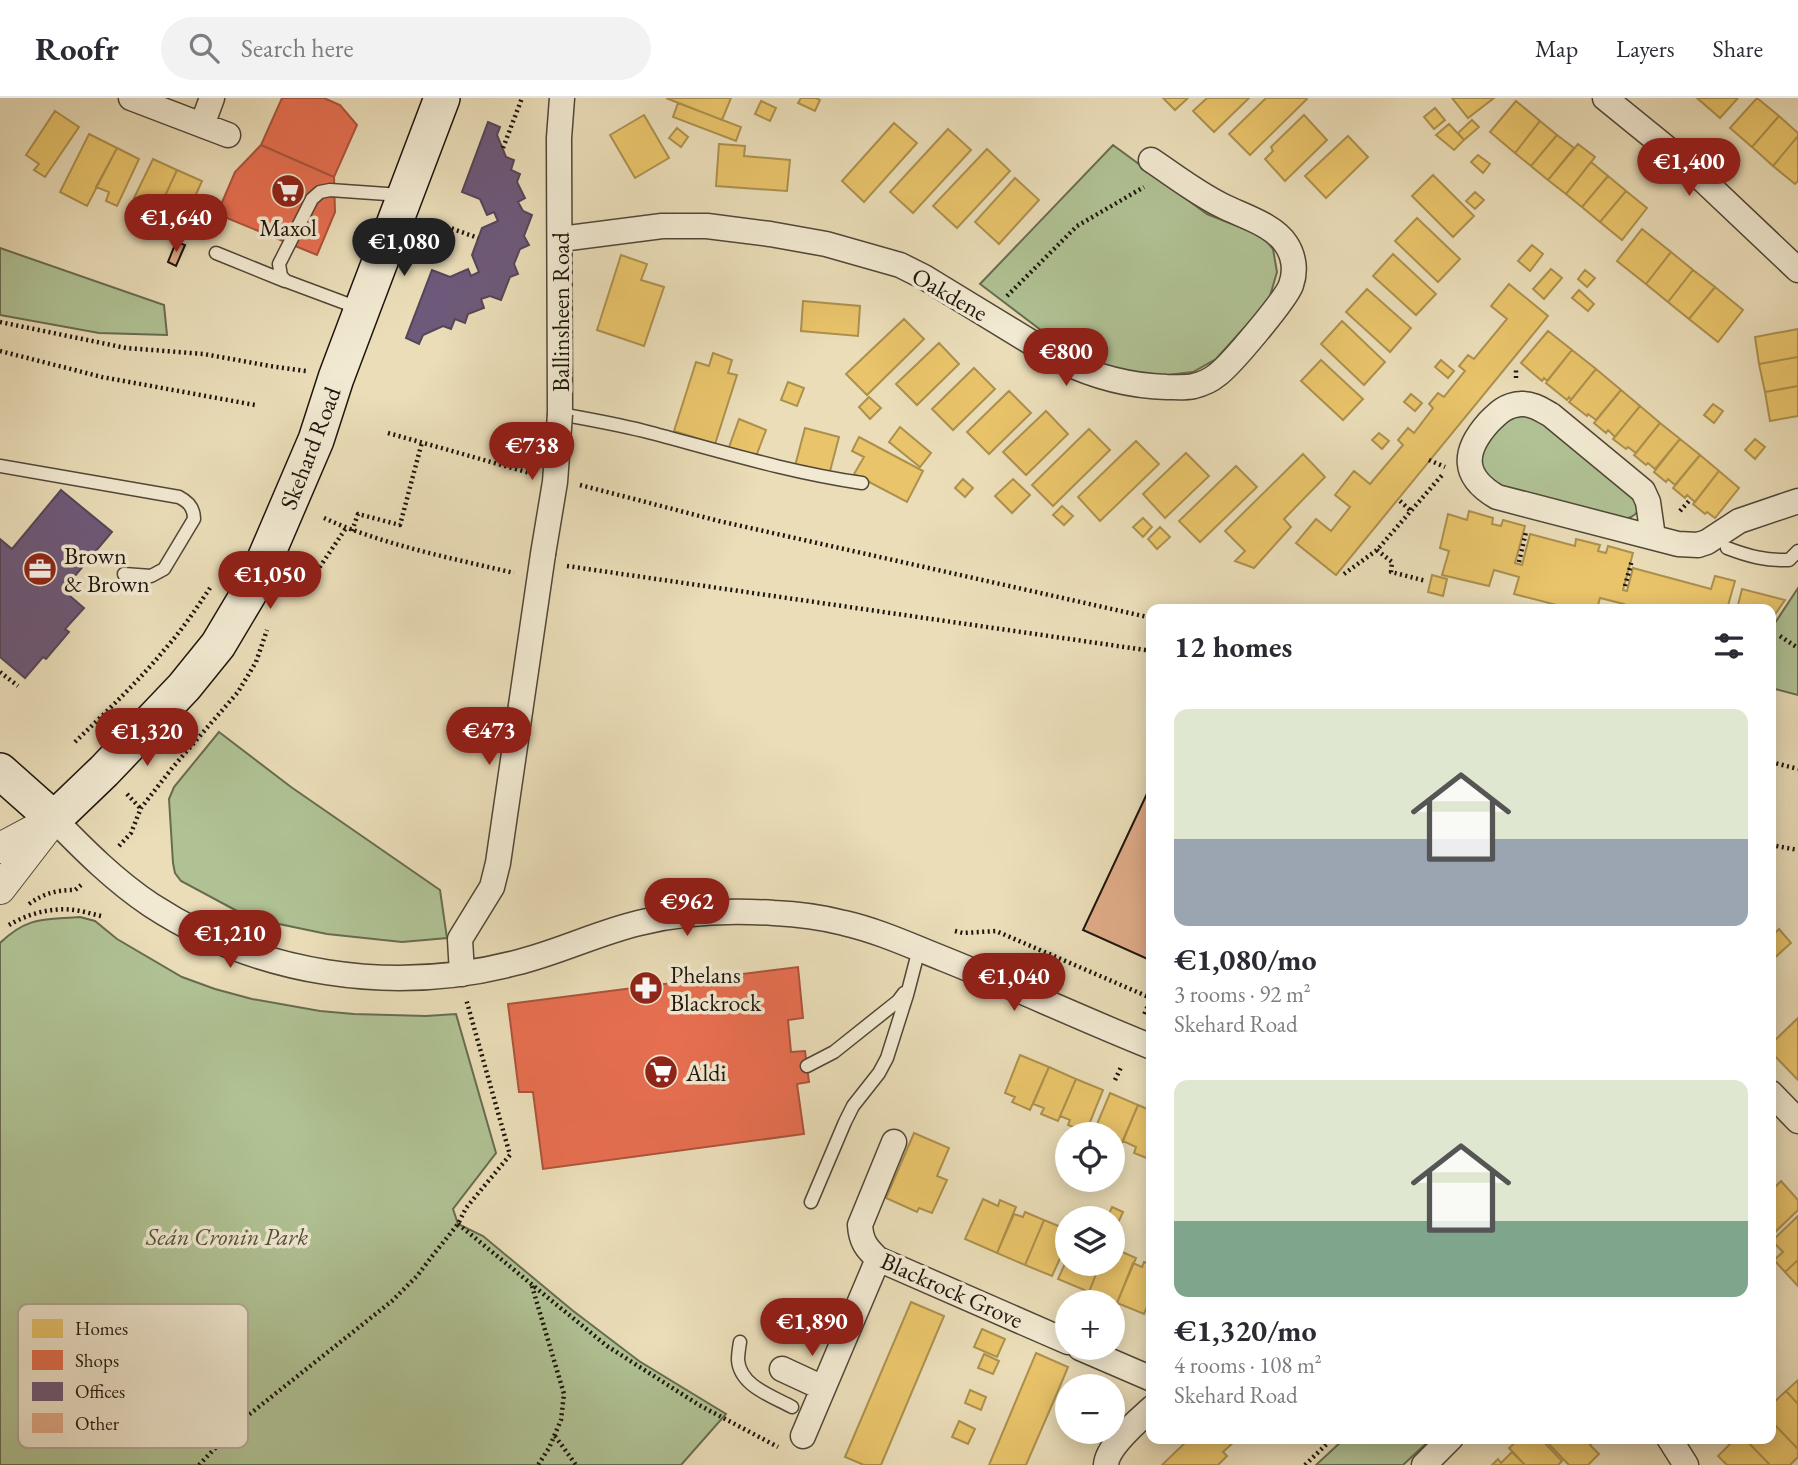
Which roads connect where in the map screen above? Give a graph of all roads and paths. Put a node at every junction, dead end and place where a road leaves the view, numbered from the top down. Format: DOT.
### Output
graph roads {
  1 [pos="131,98"];
  2 [pos="212,98"];
  3 [pos="442,98"];
  4 [pos="522,98"];
  5 [pos="562,98"];
  6 [pos="1605,98"];
  7 [pos="202,125"];
  8 [pos="228,135"];
  9 [pos="503,148"];
  10 [pos="1160,166"];
  11 [pos="405,195"];
  12 [pos="431,221"];
  13 [pos="478,238"];
  14 [pos="561,239"];
  15 [pos="216,253"];
  16 [pos="1798,270"];
  17 [pos="286,281"];
  18 [pos="362,309"];
  19 [pos="987,315"];
  20 [pos="0,322"];
  21 [pos="0,351"];
  22 [pos="304,384"];
  23 [pos="256,405"];
  24 [pos="560,414"];
  25 [pos="388,433"];
  26 [pos="422,442"];
  27 [pos="1429,460"];
  28 [pos="0,466"];
  29 [pos="537,475"];
  30 [pos="862,483"];
  31 [pos="576,485"];
  32 [pos="1400,501"];
  33 [pos="1689,501"];
  34 [pos="1798,501"];
  35 [pos="1411,511"];
  36 [pos="1680,511"];
  37 [pos="324,517"];
  38 [pos="349,529"];
  39 [pos="1653,537"];
  40 [pos="1727,548"];
  41 [pos="1377,550"];
  42 [pos="1798,551"];
  43 [pos="541,561"];
  44 [pos="124,574"];
  45 [pos="1344,574"];
  46 [pos="286,578"];
  47 [pos="1426,581"];
  48 [pos="214,583"];
  49 [pos="1146,617"];
  50 [pos="268,627"];
  51 [pos="1780,636"];
  52 [pos="1798,648"];
  53 [pos="1146,650"];
  54 [pos="0,672"];
  55 [pos="18,686"];
  56 [pos="75,742"];
  57 [pos="1776,763"];
  58 [pos="1798,768"];
  59 [pos="4,781"];
  60 [pos="131,798"];
  61 [pos="141,808"];
  62 [pos="54,819"];
  63 [pos="1776,846"];
  64 [pos="0,848"];
  65 [pos="116,849"];
  66 [pos="1798,850"];
  67 [pos="82,884"];
  68 [pos="0,890"];
  69 [pos="21,910"];
  70 [pos="101,916"];
  71 [pos="12,917"];
  72 [pos="5,919"];
  73 [pos="9,925"];
  74 [pos="954,931"];
  75 [pos="919,949"];
  76 [pos="464,985"];
  77 [pos="909,988"];
  78 [pos="1146,995"];
  79 [pos="1146,1025"];
  80 [pos="1142,1043"];
  81 [pos="807,1066"];
  82 [pos="1115,1080"];
  83 [pos="1776,1098"];
  84 [pos="1798,1121"];
  85 [pos="894,1142"];
  86 [pos="811,1202"];
  87 [pos="458,1224"];
  88 [pos="878,1259"];
  89 [pos="531,1285"];
  90 [pos="1055,1336"];
  91 [pos="740,1342"];
  92 [pos="1108,1360"];
  93 [pos="782,1369"];
  94 [pos="1146,1376"];
  95 [pos="823,1388"];
  96 [pos="792,1407"];
  97 [pos="1146,1414"];
  98 [pos="248,1415"];
  99 [pos="555,1435"];
  100 [pos="794,1444"];
  101 [pos="1327,1444"];
  102 [pos="1445,1444"];
  103 [pos="1673,1444"];
  104 [pos="215,1448"];
  105 [pos="199,1465"];
  106 [pos="538,1465"];
  107 [pos="576,1465"];
  108 [pos="1106,1465"];
  109 [pos="1305,1465"];
  110 [pos="1424,1465"];
  111 [pos="1686,1465"];
  1 -- 7 [label="street"];
  2 -- 7 [label="street"];
  3 -- 11 [label="main road, Skehard Road"];
  4 -- 9 [label="path"];
  5 -- 14 [label="street, Ballinsheen Road"];
  6 -- 16 [label="street"];
  7 -- 8 [label="street"];
  10 -- 19 [label="path"];
  10 -- 19 [label="street, Oakdene"];
  11 -- 17 [label="lane"];
  11 -- 18 [label="main road, Skehard Road"];
  12 -- 13 [label="path"];
  14 -- 19 [label="street, Oakdene"];
  14 -- 24 [label="street, Ballinsheen Road"];
  15 -- 17 [label="lane"];
  17 -- 18 [label="lane"];
  18 -- 62 [label="main road, Skehard Road"];
  20 -- 22 [label="path"];
  21 -- 23 [label="path"];
  24 -- 30 [label="lane"];
  24 -- 43 [label="street, Ballinsheen Road, bridge"];
  25 -- 26 [label="path"];
  26 -- 29 [label="path"];
  26 -- 38 [label="path"];
  27 -- 35 [label="path"];
  28 -- 44 [label="lane"];
  31 -- 49 [label="path"];
  32 -- 35 [label="path"];
  33 -- 36 [label="path"];
  34 -- 39 [label="street"];
  35 -- 41 [label="path"];
  37 -- 38 [label="path"];
  38 -- 43 [label="path"];
  38 -- 46 [label="path"];
  39 -- 39 [label="street"];
  40 -- 42 [label="lane"];
  41 -- 45 [label="path"];
  41 -- 47 [label="path"];
  43 -- 53 [label="path"];
  43 -- 76 [label="street, Ballinsheen Road"];
  48 -- 56 [label="path"];
  50 -- 61 [label="path"];
  51 -- 52 [label="path"];
  54 -- 55 [label="path"];
  57 -- 58 [label="path"];
  59 -- 62 [label="main road"];
  60 -- 61 [label="path"];
  61 -- 65 [label="path"];
  62 -- 64 [label="street, Skehard Road"];
  62 -- 68 [label="street, Skehard Road"];
  62 -- 76 [label="street"];
  63 -- 66 [label="path"];
  67 -- 69 [label="path"];
  70 -- 73 [label="path"];
  71 -- 72 [label="path"];
  74 -- 78 [label="path"];
  75 -- 76 [label="street"];
  75 -- 77 [label="lane"];
  75 -- 80 [label="street"];
  76 -- 87 [label="path"];
  77 -- 81 [label="lane"];
  77 -- 86 [label="lane"];
  79 -- 80 [label="path"];
  80 -- 82 [label="path"];
  83 -- 84 [label="street"];
  85 -- 88 [label="street, Blackrock Grove"];
  87 -- 89 [label="path"];
  87 -- 98 [label="path"];
  88 -- 90 [label="street, Blackrock Grove"];
  88 -- 95 [label="street"];
  89 -- 99 [label="path"];
  89 -- 100 [label="path"];
  91 -- 96 [label="lane"];
  92 -- 94 [label="street"];
  93 -- 95 [label="street"];
  95 -- 100 [label="street"];
  97 -- 108 [label="street"];
  99 -- 106 [label="path"];
  99 -- 107 [label="path"];
  101 -- 109 [label="path"];
  102 -- 110 [label="street"];
  103 -- 111 [label="street"];
  104 -- 105 [label="path"];
}
